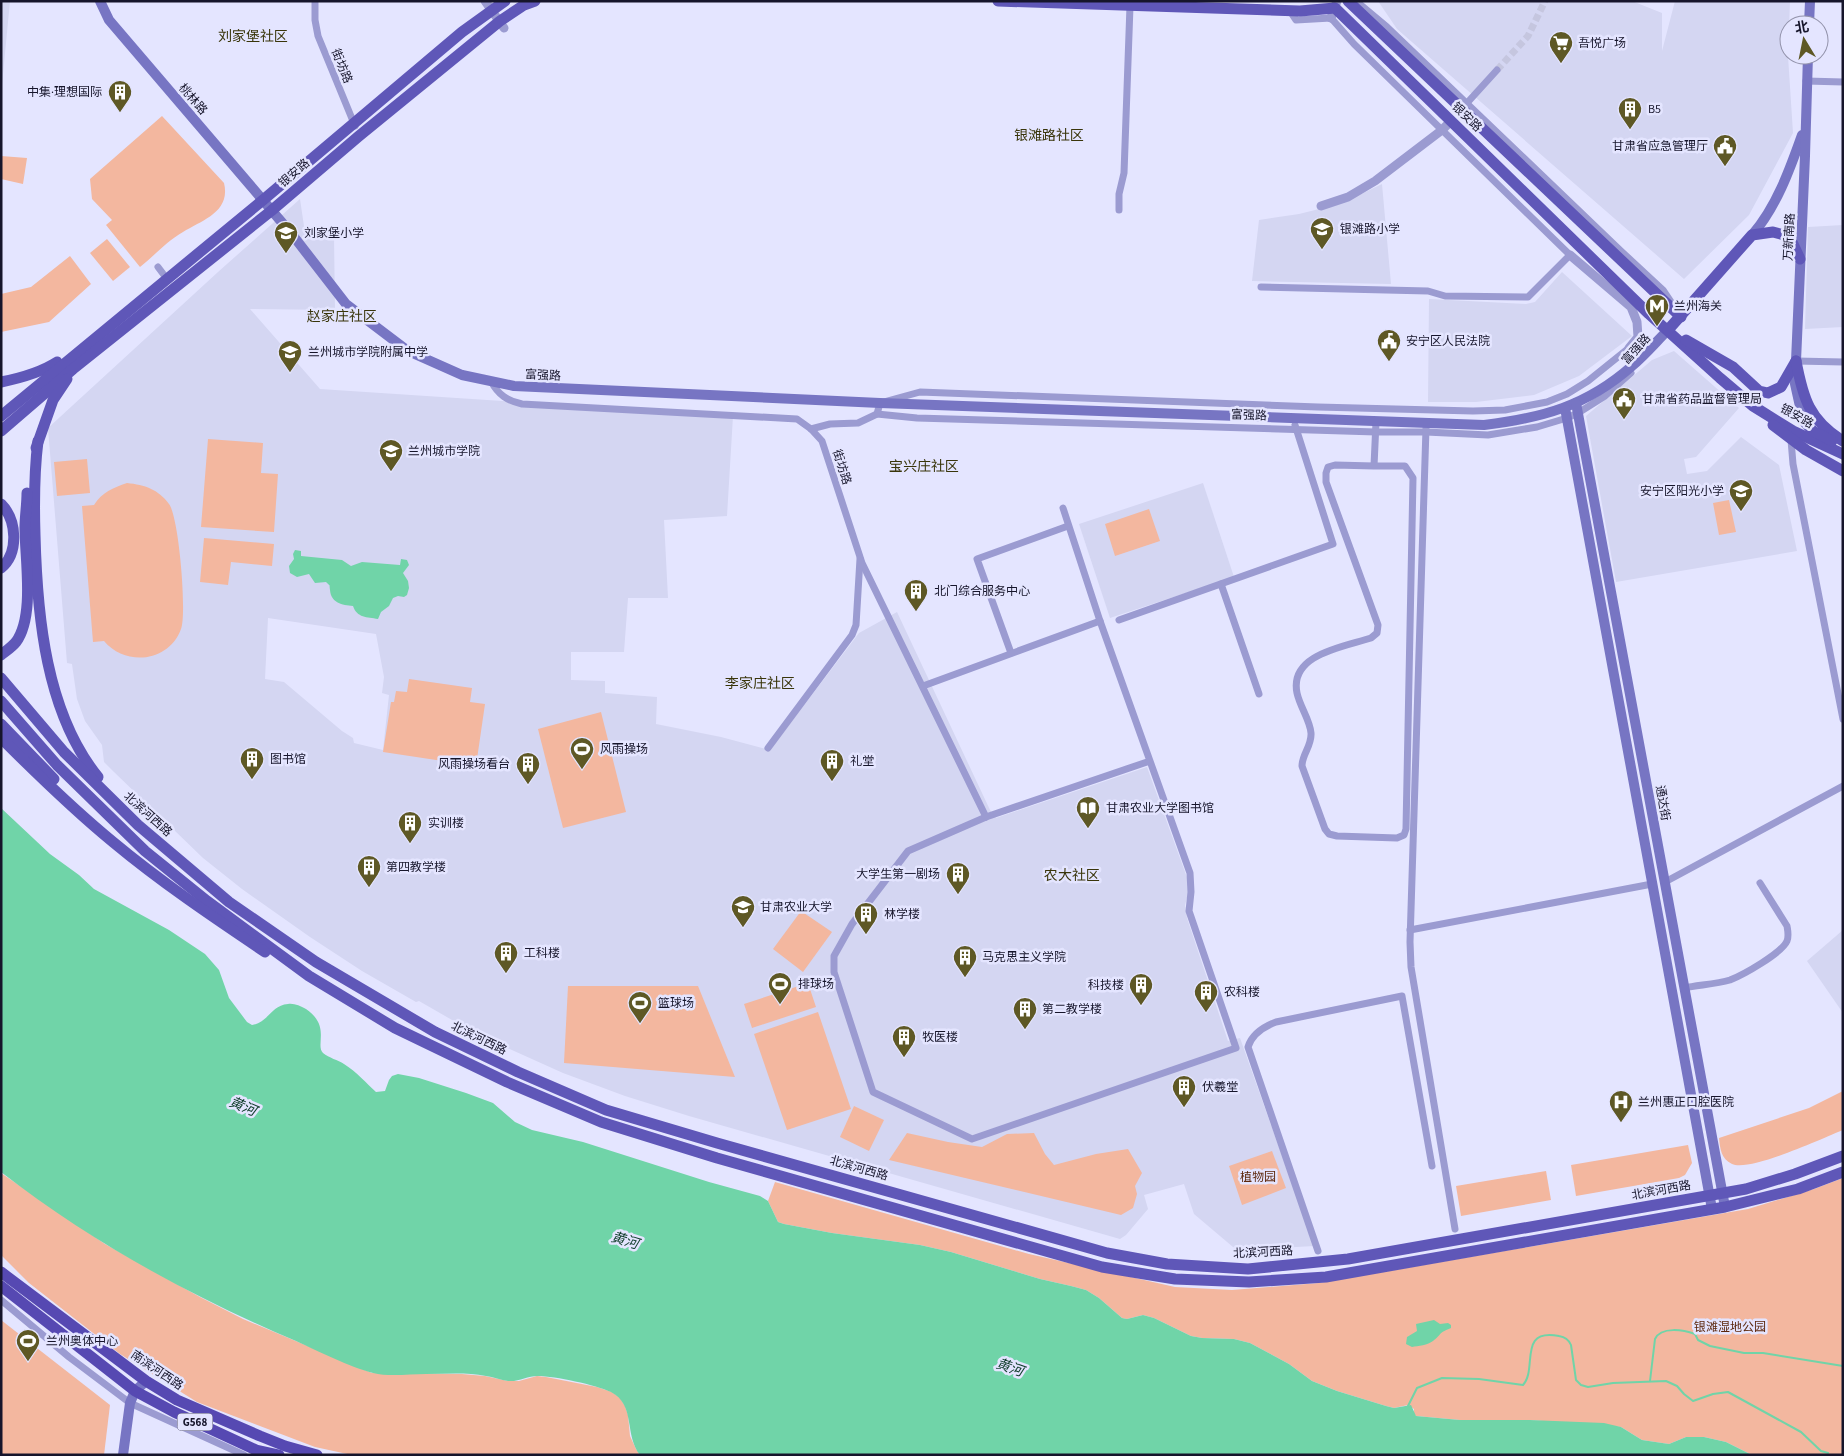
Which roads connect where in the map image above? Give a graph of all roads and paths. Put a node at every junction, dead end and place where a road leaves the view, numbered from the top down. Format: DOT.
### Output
graph roads {
  1 [pos="100,1"];
  2 [pos="315,1"];
  3 [pos="505,1"];
  4 [pos="535,1"];
  5 [pos="998,1"];
  6 [pos="1348,1"];
  7 [pos="1356,1"];
  8 [pos="1810,1"];
  9 [pos="488,6"];
  10 [pos="1130,6"];
  11 [pos="1334,9"];
  12 [pos="1809,15"];
  13 [pos="502,25"];
  14 [pos="1807,65"];
  15 [pos="1497,70"];
  16 [pos="1806,81"];
  17 [pos="1843,82"];
  18 [pos="1467,103"];
  19 [pos="1451,121"];
  20 [pos="354,123"];
  21 [pos="1805,127"];
  22 [pos="1442,130"];
  23 [pos="359,136"];
  24 [pos="263,200"];
  25 [pos="1321,206"];
  26 [pos="1119,210"];
  27 [pos="271,211"];
  28 [pos="1752,235"];
  29 [pos="1570,255"];
  30 [pos="1800,259"];
  31 [pos="158,268"];
  32 [pos="167,279"];
  33 [pos="1260,287"];
  34 [pos="1631,307"];
  35 [pos="1681,317"];
  36 [pos="1668,330"];
  37 [pos="88,343"];
  38 [pos="1629,348"];
  39 [pos="1796,361"];
  40 [pos="1843,362"];
  41 [pos="73,369"];
  42 [pos="491,381"];
  43 [pos="1,382"];
  44 [pos="1567,394"];
  45 [pos="880,403"];
  46 [pos="1753,406"];
  47 [pos="1572,410"];
  48 [pos="877,414"];
  49 [pos="1,416"];
  50 [pos="1293,418"];
  51 [pos="1803,420"];
  52 [pos="1376,427"];
  53 [pos="1426,428"];
  54 [pos="811,429"];
  55 [pos="1296,429"];
  56 [pos="1,431"];
  57 [pos="1791,440"];
  58 [pos="38,441"];
  59 [pos="1843,441"];
  60 [pos="1843,447"];
  61 [pos="1843,454"];
  62 [pos="1374,466"];
  63 [pos="1843,471"];
  64 [pos="1,504"];
  65 [pos="1063,508"];
  66 [pos="1068,526"];
  67 [pos="860,556"];
  68 [pos="1,568"];
  69 [pos="1221,584"];
  70 [pos="1119,620"];
  71 [pos="1100,621"];
  72 [pos="1011,653"];
  73 [pos="1,655"];
  74 [pos="1,678"];
  75 [pos="923,686"];
  76 [pos="1259,694"];
  77 [pos="1,701"];
  78 [pos="1843,719"];
  79 [pos="1,724"];
  80 [pos="1,738"];
  81 [pos="768,748"];
  82 [pos="1150,761"];
  83 [pos="1843,786"];
  84 [pos="986,818"];
  85 [pos="138,825"];
  86 [pos="1665,882"];
  87 [pos="1760,883"];
  88 [pos="1652,884"];
  89 [pos="224,898"];
  90 [pos="212,904"];
  91 [pos="1410,930"];
  92 [pos="1684,988"];
  93 [pos="395,1028"];
  94 [pos="1843,1156"];
  95 [pos="788,1162"];
  96 [pos="1432,1166"];
  97 [pos="1843,1172"];
  98 [pos="783,1176"];
  99 [pos="1722,1193"];
  100 [pos="1709,1195"];
  101 [pos="1725,1207"];
  102 [pos="1712,1209"];
  103 [pos="1454,1229"];
  104 [pos="1318,1251"];
  105 [pos="1,1272"];
  106 [pos="1,1286"];
  107 [pos="1,1300"];
  108 [pos="146,1381"];
  109 [pos="136,1391"];
  110 [pos="130,1402"];
  111 [pos="123,1455"];
  112 [pos="244,1455"];
  113 [pos="279,1455"];
  114 [pos="317,1455"];
  1 -- 24 [label="main road, 桃林路"];
  2 -- 20 [label="street, 街坊路"];
  3 -- 9 [label="main road, 银安路"];
  4 -- 13 [label="main road, 银安路"];
  5 -- 10 [label="main road"];
  6 -- 35 [label="main road, 银安路"];
  7 -- 18 [label="street"];
  8 -- 12 [label="main road"];
  9 -- 13 [label="street"];
  9 -- 20 [label="main road, 银安路"];
  10 -- 11 [label="main road"];
  10 -- 26 [label="street"];
  11 -- 19 [label="main road, 银安路"];
  11 -- 22 [label="street"];
  13 -- 23 [label="main road, 银安路"];
  14 -- 16 [label="main road, 万新南路"];
  15 -- 18 [label="street"];
  16 -- 17 [label="street"];
  16 -- 21 [label="main road, 万新南路"];
  18 -- 35 [label="street"];
  19 -- 22 [label="street"];
  19 -- 36 [label="main road, 银安路"];
  20 -- 23 [label="street, 街坊路"];
  20 -- 24 [label="main road, 银安路"];
  21 -- 28 [label="main road"];
  21 -- 30 [label="main road, 万新南路"];
  22 -- 25 [label="street"];
  22 -- 29 [label="street"];
  23 -- 27 [label="main road, 银安路"];
  24 -- 27 [label="main road, 桃林路"];
  24 -- 32 [label="main road, 银安路"];
  27 -- 41 [label="main road, 银安路"];
  27 -- 42 [label="main road, 富强路"];
  28 -- 30 [label="main road"];
  28 -- 35 [label="main road"];
  29 -- 33 [label="street"];
  29 -- 34 [label="street"];
  30 -- 39 [label="main road, 万新南路"];
  31 -- 32 [label="street"];
  32 -- 37 [label="main road, 银安路"];
  34 -- 36 [label="street"];
  34 -- 38 [label="street"];
  35 -- 36 [label="main road"];
  36 -- 39 [label="main road"];
  36 -- 46 [label="main road, 银安路"];
  36 -- 47 [label="main road, 富强路"];
  37 -- 43 [label="main road"];
  37 -- 49 [label="main road"];
  38 -- 44 [label="street, 富强路"];
  39 -- 40 [label="street"];
  39 -- 51 [label="main road, 万新南路"];
  39 -- 59 [label="main road"];
  41 -- 56 [label="main road, 银安路"];
  41 -- 58 [label="main road"];
  42 -- 45 [label="main road, 富强路"];
  42 -- 54 [label="street"];
  44 -- 45 [label="street, 富强路"];
  44 -- 47 [label="street"];
  45 -- 48 [label="street"];
  45 -- 50 [label="main road, 富强路"];
  46 -- 57 [label="main road"];
  46 -- 61 [label="main road, 银安路"];
  47 -- 53 [label="main road, 富强路"];
  47 -- 86 [label="main road, 通达街"];
  47 -- 88 [label="main road, 通达街"];
  48 -- 54 [label="street"];
  48 -- 55 [label="street, 富强路"];
  50 -- 52 [label="main road, 富强路"];
  50 -- 55 [label="street"];
  51 -- 60 [label="main road, 银安路"];
  52 -- 53 [label="main road, 富强路"];
  52 -- 55 [label="street, 富强路"];
  52 -- 62 [label="street"];
  53 -- 91 [label="street"];
  54 -- 67 [label="street, 街坊路"];
  55 -- 69 [label="street"];
  57 -- 63 [label="main road"];
  57 -- 78 [label="street"];
  58 -- 73 [label="main road"];
  58 -- 85 [label="main road"];
  62 -- 62 [label="street"];
  64 -- 68 [label="main road"];
  65 -- 66 [label="street"];
  66 -- 71 [label="street"];
  66 -- 72 [label="street"];
  67 -- 75 [label="street, 街坊路"];
  67 -- 81 [label="street"];
  69 -- 70 [label="street"];
  69 -- 76 [label="street"];
  71 -- 72 [label="street"];
  71 -- 82 [label="street"];
  72 -- 75 [label="street"];
  74 -- 85 [label="main road, 北滨河西路"];
  75 -- 84 [label="street, 街坊路"];
  77 -- 90 [label="main road"];
  79 -- 90 [label="main road"];
  80 -- 93 [label="main road"];
  82 -- 84 [label="street"];
  82 -- 84 [label="street"];
  83 -- 86 [label="street"];
  85 -- 89 [label="main road, 北滨河西路"];
  86 -- 92 [label="main road, 通达街"];
  87 -- 92 [label="street"];
  88 -- 91 [label="street"];
  88 -- 100 [label="main road, 通达街"];
  89 -- 90 [label="main road"];
  89 -- 95 [label="main road, 北滨河西路"];
  90 -- 93 [label="main road"];
  91 -- 103 [label="street"];
  92 -- 99 [label="main road, 通达街"];
  93 -- 98 [label="main road"];
  94 -- 99 [label="main road, 北滨河西路"];
  95 -- 98 [label="main road"];
  95 -- 100 [label="main road, 北滨河西路"];
  96 -- 104 [label="street"];
  97 -- 101 [label="main road"];
  98 -- 102 [label="main road"];
  99 -- 100 [label="main road, 北滨河西路"];
  99 -- 101 [label="main road, 通达街"];
  100 -- 102 [label="main road, 通达街"];
  101 -- 102 [label="main road"];
  105 -- 108 [label="highway, 南滨河西路 / G568"];
  106 -- 109 [label="highway, G568"];
  107 -- 110 [label="street"];
  108 -- 109 [label="main road"];
  108 -- 114 [label="highway, 南滨河西路 / G568"];
  109 -- 110 [label="main road"];
  109 -- 113 [label="highway, G568"];
  110 -- 111 [label="main road"];
  110 -- 112 [label="street"];
}
